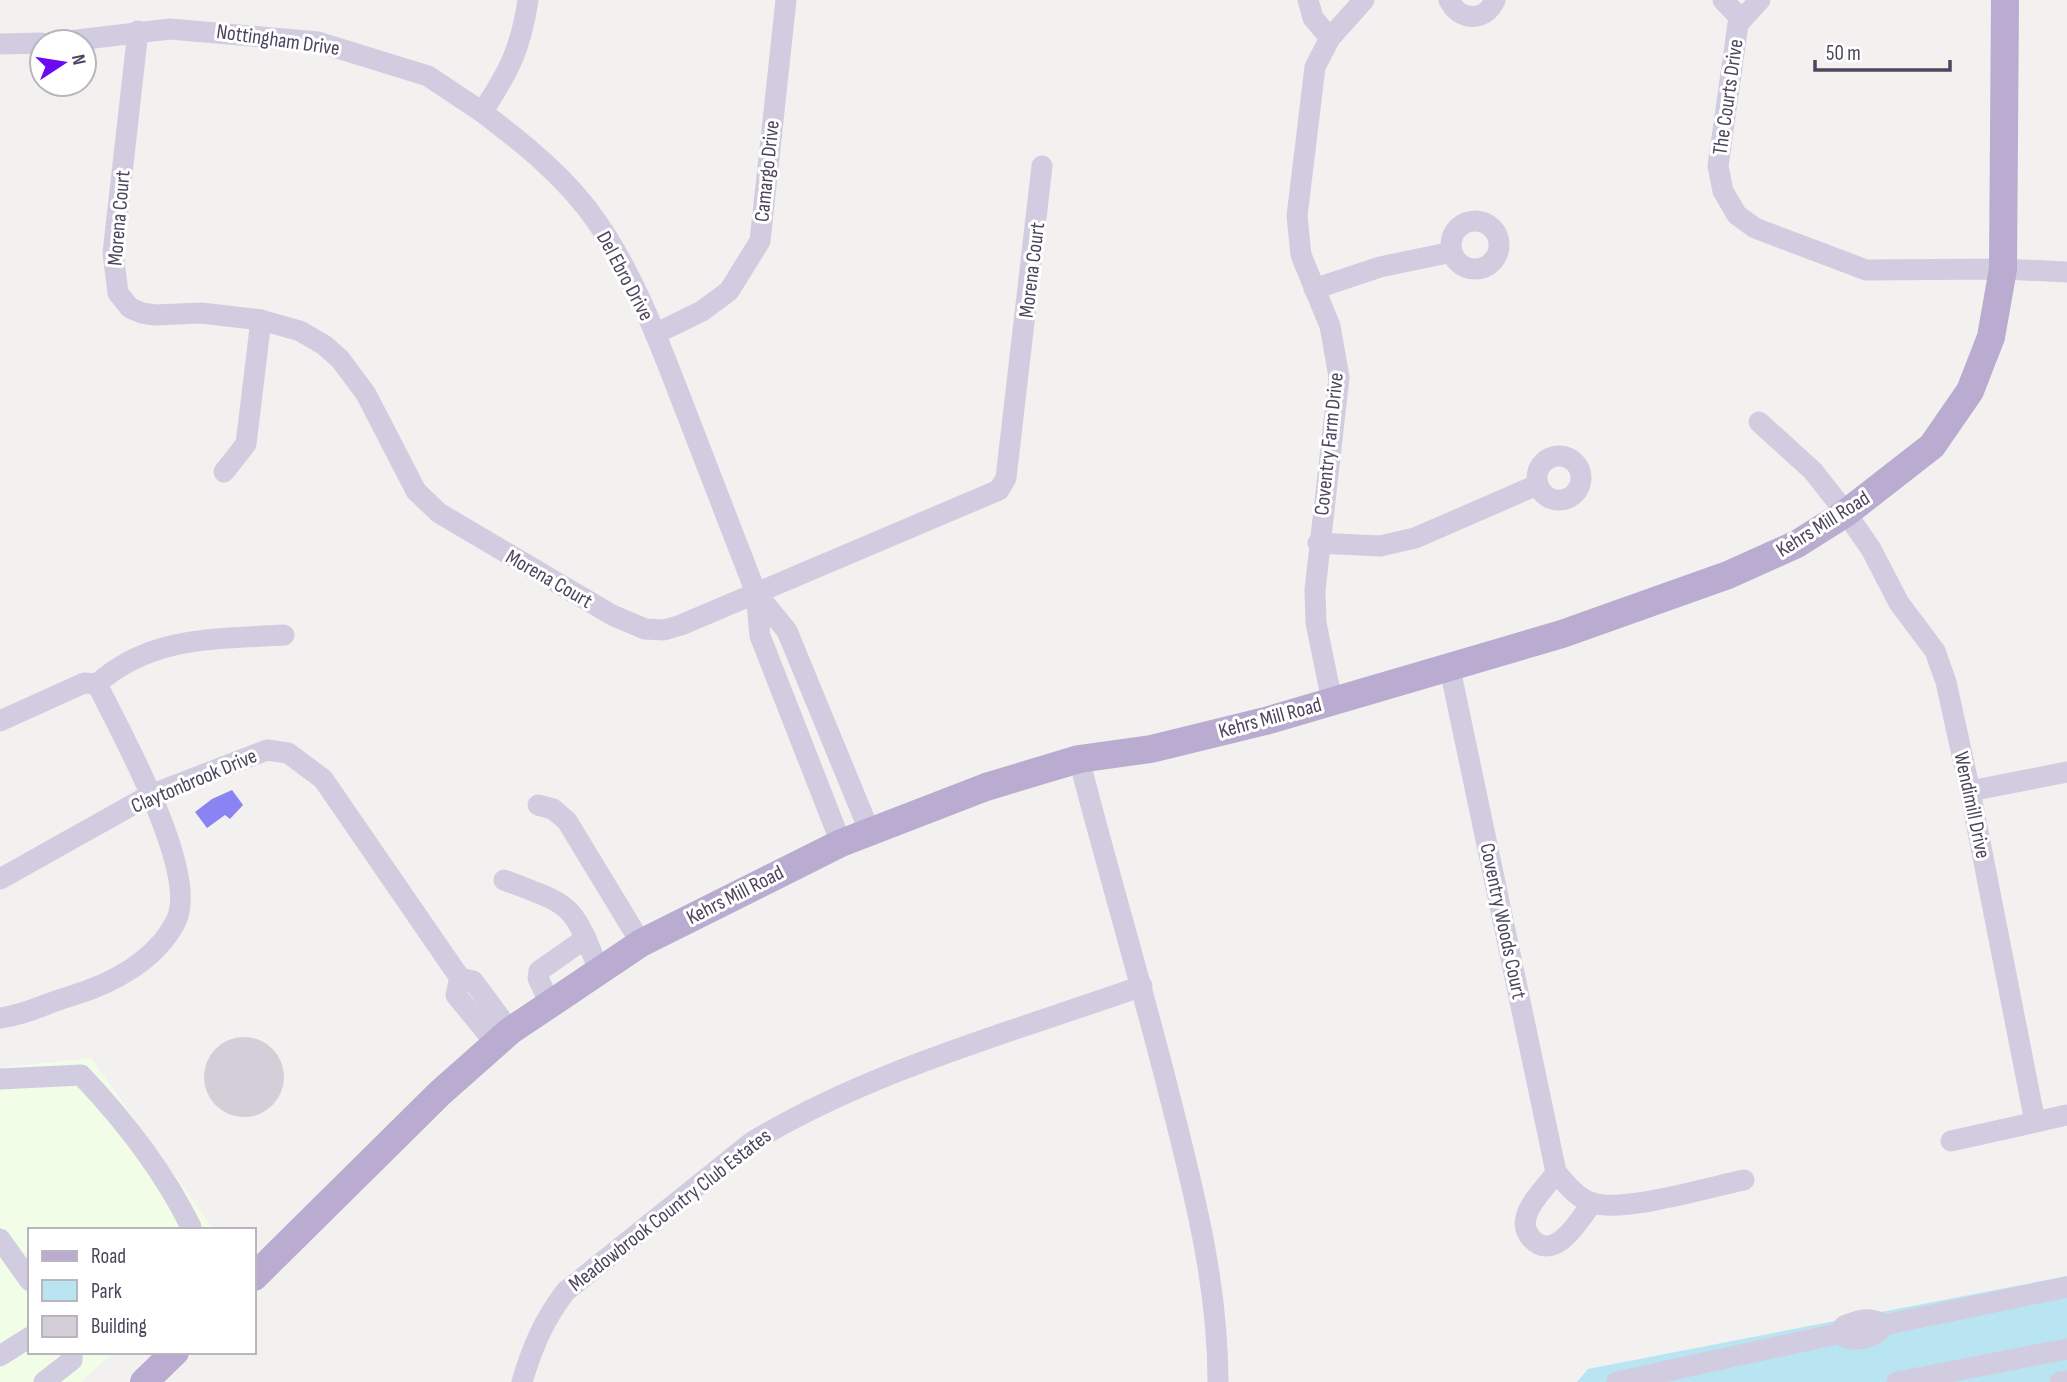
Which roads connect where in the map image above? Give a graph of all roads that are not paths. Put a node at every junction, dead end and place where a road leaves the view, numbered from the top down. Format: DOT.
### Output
graph roads {
  1 [pos="528,0"];
  2 [pos="786,0"];
  3 [pos="1308,0"];
  4 [pos="1364,0"];
  5 [pos="1448,0"];
  6 [pos="1495,0"];
  7 [pos="1723,0"];
  8 [pos="1760,0"];
  9 [pos="2005,0"];
  10 [pos="1741,19"];
  11 [pos="138,31"];
  12 [pos="98,37"];
  13 [pos="1330,38"];
  14 [pos="28,43"];
  15 [pos="0,44"];
  16 [pos="482,112"];
  17 [pos="1042,166"];
  18 [pos="1452,251"];
  19 [pos="2003,269"];
  20 [pos="2067,272"];
  21 [pos="1314,289"];
  22 [pos="261,320"];
  23 [pos="656,334"];
  24 [pos="1759,422"];
  25 [pos="224,472"];
  26 [pos="1537,485"];
  27 [pos="1846,513"];
  28 [pos="1318,543"];
  29 [pos="756,593"];
  30 [pos="284,635"];
  31 [pos="1450,669"];
  32 [pos="97,684"];
  33 [pos="1332,701"];
  34 [pos="0,721"];
  35 [pos="1079,759"];
  36 [pos="2067,772"];
  37 [pos="1970,791"];
  38 [pos="150,795"];
  39 [pos="538,805"];
  40 [pos="869,830"];
  41 [pos="841,843"];
  42 [pos="0,879"];
  43 [pos="504,880"];
  44 [pos="586,938"];
  45 [pos="641,943"];
  46 [pos="599,970"];
  47 [pos="1142,986"];
  48 [pos="550,1004"];
  49 [pos="0,1018"];
  50 [pos="503,1038"];
  51 [pos="0,1079"];
  52 [pos="2067,1115"];
  53 [pos="2035,1122"];
  54 [pos="1951,1141"];
  55 [pos="1556,1172"];
  56 [pos="1744,1180"];
  57 [pos="1592,1203"];
  58 [pos="191,1228"];
  59 [pos="0,1239"];
  60 [pos="256,1275"];
  61 [pos="28,1278"];
  62 [pos="2067,1287"];
  63 [pos="28,1338"];
  64 [pos="2067,1349"];
  65 [pos="72,1354"];
  66 [pos="173,1354"];
  67 [pos="0,1356"];
  68 [pos="1978,1374"];
  69 [pos="2067,1381"];
  70 [pos="44,1382"];
  71 [pos="144,1382"];
  72 [pos="523,1382"];
  73 [pos="1217,1382"];
  74 [pos="1617,1382"];
  75 [pos="1897,1382"];
  76 [pos="2060,1382"];
  1 -- 16 [label="street"];
  2 -- 23 [label="street, Camargo Drive"];
  3 -- 13 [label="street"];
  4 -- 13 [label="street, Coventry Farm Drive"];
  5 -- 6 [label="street"];
  7 -- 10 [label="street"];
  8 -- 10 [label="street, The Courts Drive"];
  9 -- 19 [label="main road, Kehrs Mill Road"];
  10 -- 19 [label="street, The Courts Drive"];
  11 -- 12 [label="street, Nottingham Drive"];
  11 -- 16 [label="street, Nottingham Drive"];
  11 -- 22 [label="street, Morena Court"];
  13 -- 21 [label="street, Coventry Farm Drive"];
  14 -- 15 [label="street"];
  16 -- 23 [label="street, Del Ebro Drive"];
  17 -- 29 [label="street, Morena Court"];
  18 -- 21 [label="street"];
  19 -- 20 [label="street, The Courts Drive"];
  19 -- 27 [label="main road, Kehrs Mill Road"];
  21 -- 28 [label="street, Coventry Farm Drive"];
  22 -- 25 [label="street"];
  22 -- 29 [label="street, Morena Court"];
  23 -- 29 [label="street, Del Ebro Drive"];
  24 -- 27 [label="street, Wendimill Drive"];
  26 -- 28 [label="street"];
  27 -- 31 [label="main road, Kehrs Mill Road"];
  27 -- 37 [label="street, Wendimill Drive"];
  28 -- 33 [label="street, Coventry Farm Drive"];
  29 -- 40 [label="street, Del Ebro Drive"];
  29 -- 41 [label="street, Del Ebro Drive"];
  30 -- 32 [label="street"];
  31 -- 33 [label="main road, Kehrs Mill Road"];
  31 -- 55 [label="street, Coventry Woods Court"];
  32 -- 34 [label="street"];
  32 -- 38 [label="street"];
  33 -- 35 [label="main road, Kehrs Mill Road"];
  35 -- 40 [label="main road, Kehrs Mill Road"];
  35 -- 47 [label="street"];
  36 -- 37 [label="street"];
  37 -- 53 [label="street, Wendimill Drive"];
  38 -- 42 [label="street, Claytonbrook Drive"];
  38 -- 49 [label="street"];
  38 -- 50 [label="street, Claytonbrook Drive"];
  39 -- 45 [label="street"];
  40 -- 41 [label="main road, Kehrs Mill Road"];
  41 -- 45 [label="main road, Kehrs Mill Road"];
  43 -- 44 [label="street"];
  44 -- 46 [label="street"];
  44 -- 48 [label="street"];
  45 -- 46 [label="main road, Kehrs Mill Road"];
  46 -- 48 [label="main road, Kehrs Mill Road"];
  47 -- 72 [label="street, Meadowbrook Country Club Estates"];
  47 -- 73 [label="street"];
  48 -- 50 [label="main road, Kehrs Mill Road"];
  50 -- 60 [label="main road, Kehrs Mill Road"];
  51 -- 58 [label="street"];
  52 -- 53 [label="street"];
  53 -- 54 [label="street"];
  55 -- 57 [label="street"];
  55 -- 57 [label="street"];
  56 -- 57 [label="street"];
  59 -- 61 [label="street"];
  62 -- 74 [label="street"];
  63 -- 67 [label="street"];
  64 -- 68 [label="street"];
  65 -- 70 [label="street"];
  66 -- 71 [label="main road"];
  68 -- 75 [label="street"];
  69 -- 76 [label="street"];
}
